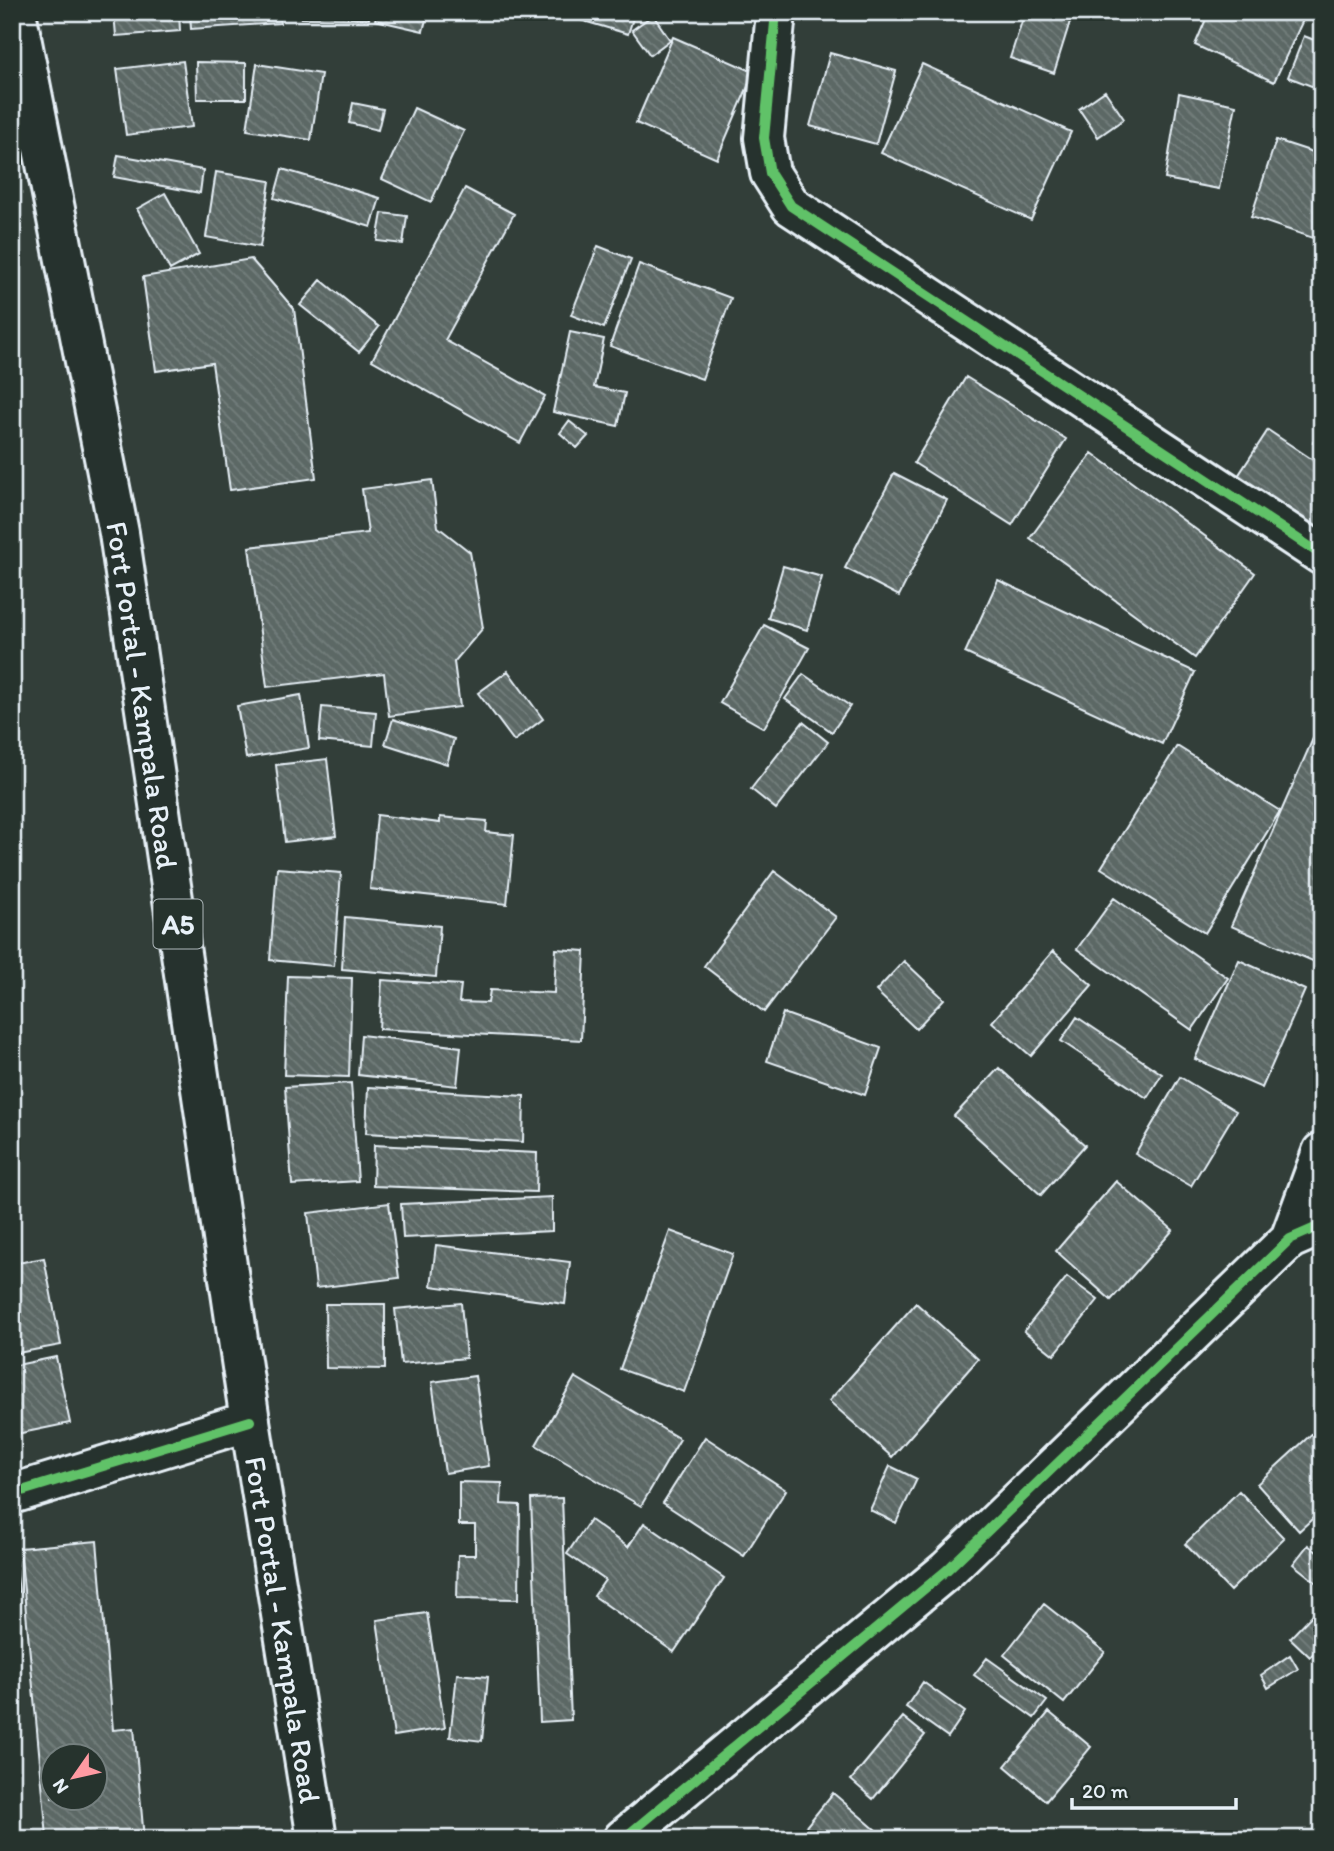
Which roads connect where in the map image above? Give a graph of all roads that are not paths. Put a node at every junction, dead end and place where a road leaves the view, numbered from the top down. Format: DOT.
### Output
graph roads {
  1 [pos="16,12"];
  2 [pos="776,12"];
  3 [pos="1322,555"];
  4 [pos="1322,1152"];
  5 [pos="1306,1232"];
  6 [pos="250,1421"];
  7 [pos="12,1494"];
  8 [pos="317,1839"];
  9 [pos="623,1839"];
  1 -- 6 [label="street, Fort Portal - Kampala Road / A5"];
  2 -- 3 [label="street"];
  4 -- 5 [label="street"];
  5 -- 9 [label="street"];
  6 -- 7 [label="street"];
  6 -- 8 [label="street, Fort Portal - Kampala Road / A5"];
}
